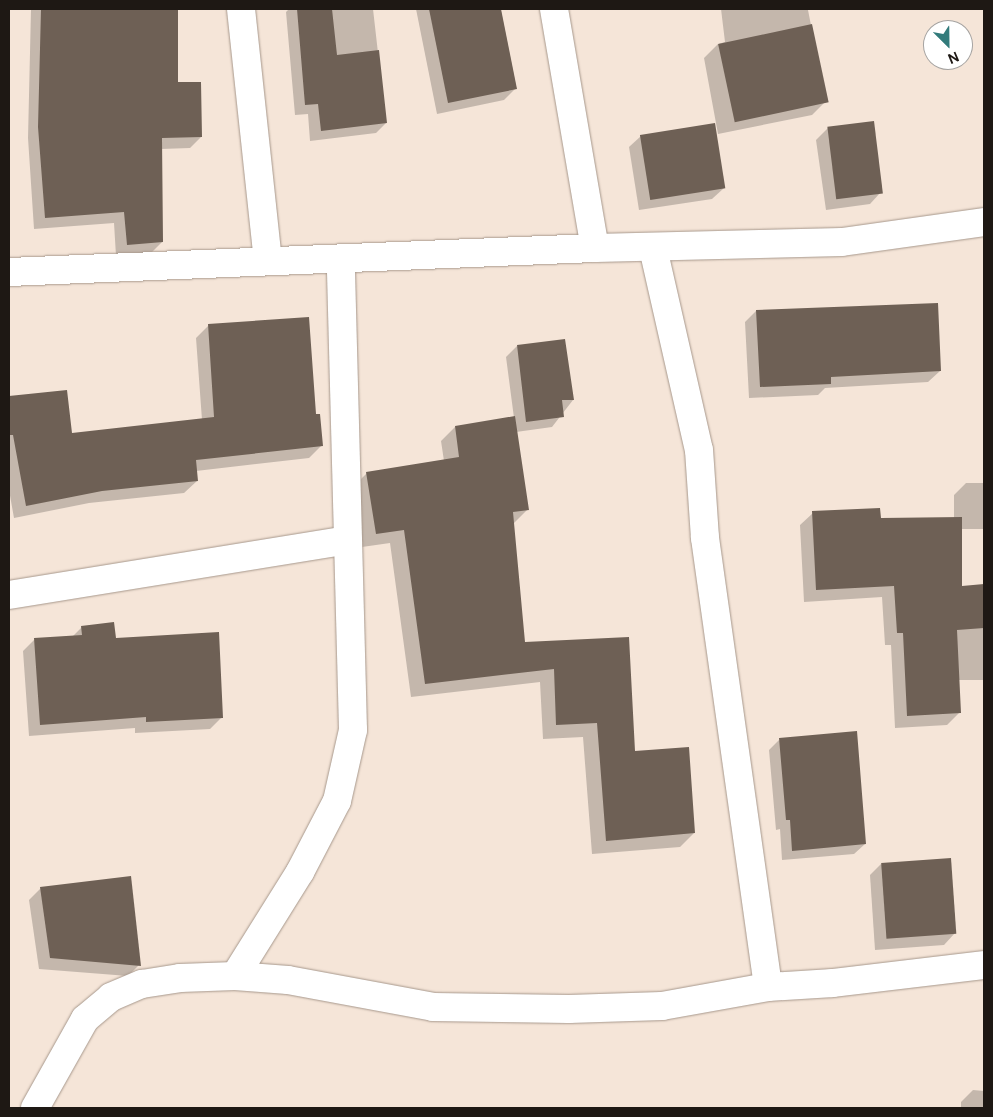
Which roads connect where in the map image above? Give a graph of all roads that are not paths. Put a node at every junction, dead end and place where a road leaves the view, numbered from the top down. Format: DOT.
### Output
graph roads {
  1 [pos="242,9"];
  2 [pos="554,9"];
  3 [pos="984,222"];
  4 [pos="595,248"];
  5 [pos="653,248"];
  6 [pos="341,258"];
  7 [pos="268,262"];
  8 [pos="9,272"];
  9 [pos="348,540"];
  10 [pos="9,595"];
  11 [pos="984,965"];
  12 [pos="235,976"];
  13 [pos="768,987"];
  14 [pos="36,1108"];
  1 -- 7 [label="street"];
  2 -- 4 [label="street"];
  3 -- 5 [label="street"];
  4 -- 5 [label="street"];
  4 -- 6 [label="street"];
  5 -- 13 [label="street"];
  6 -- 7 [label="street"];
  6 -- 9 [label="street"];
  7 -- 8 [label="street"];
  9 -- 10 [label="street"];
  9 -- 12 [label="street"];
  11 -- 13 [label="street"];
  12 -- 13 [label="street"];
  12 -- 14 [label="street"];
}
